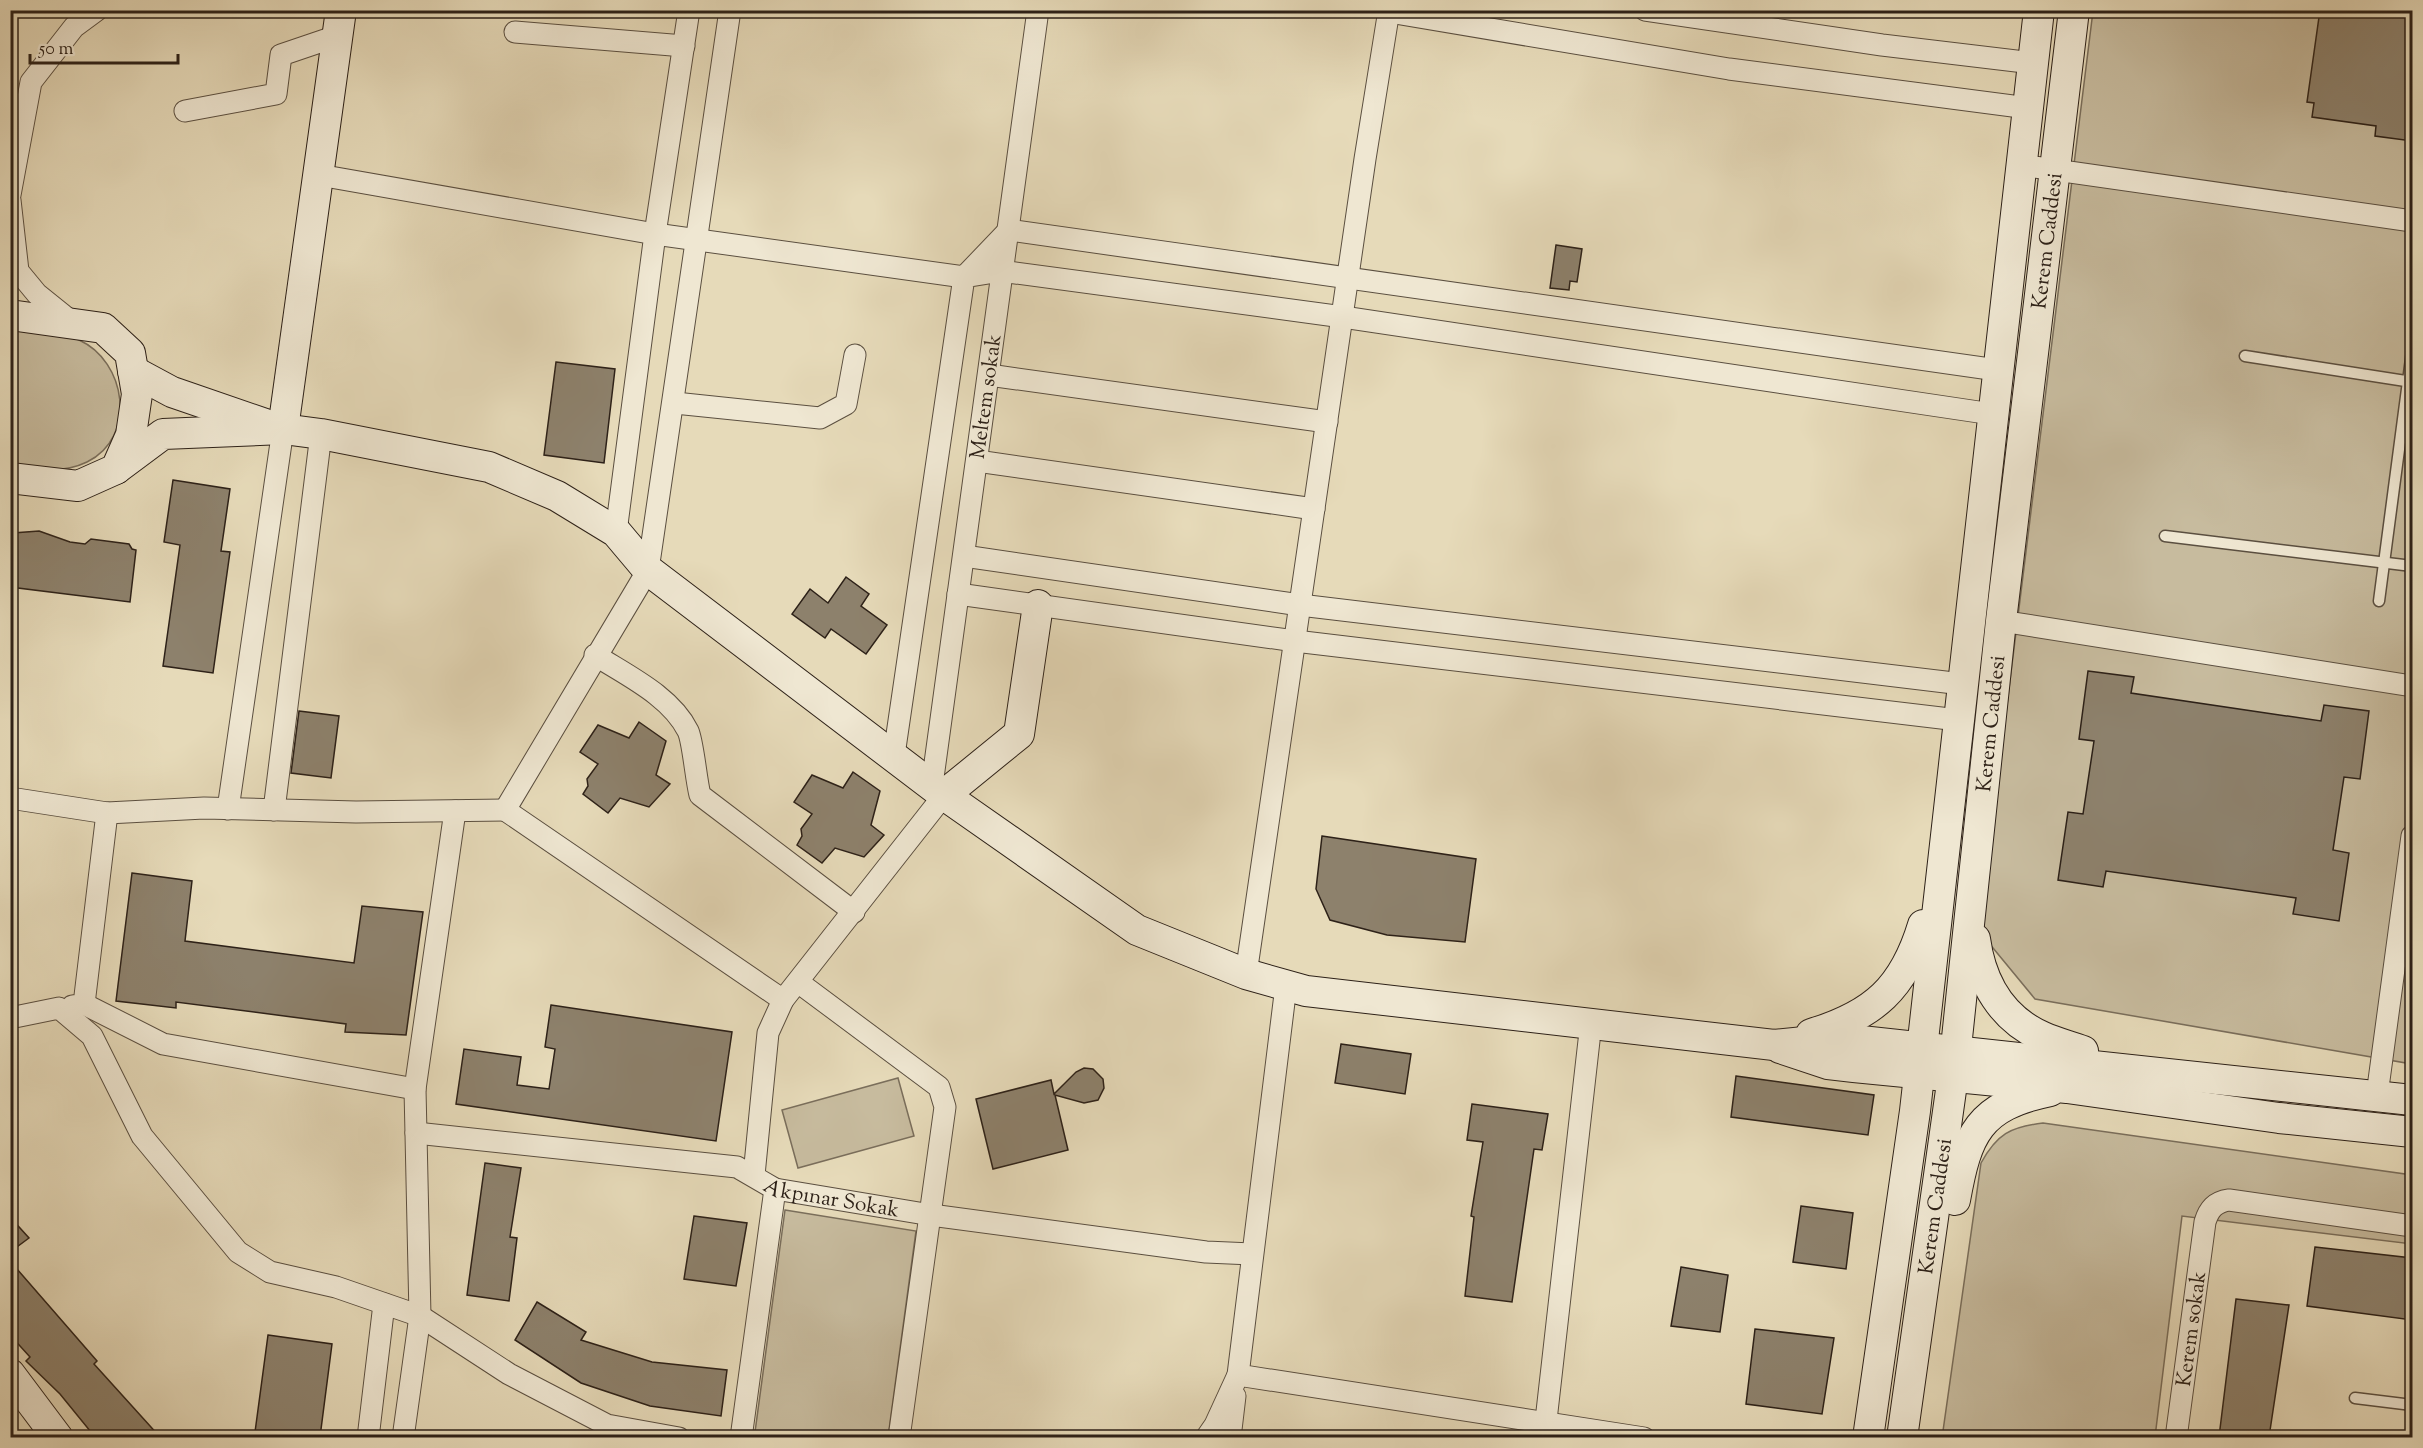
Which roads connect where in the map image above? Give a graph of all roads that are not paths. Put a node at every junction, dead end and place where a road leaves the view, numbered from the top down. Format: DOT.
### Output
graph roads {
  1 [pos="97,10"];
  2 [pos="689,10"];
  3 [pos="730,10"];
  4 [pos="1038,10"];
  5 [pos="1645,10"];
  6 [pos="2039,10"];
  7 [pos="2074,10"];
  8 [pos="1389,11"];
  9 [pos="339,23"];
  10 [pos="515,32"];
  11 [pos="684,46"];
  12 [pos="2033,63"];
  13 [pos="2028,108"];
  14 [pos="185,111"];
  15 [pos="2021,165"];
  16 [pos="2055,170"];
  17 [pos="319,175"];
  18 [pos="10,195"];
  19 [pos="10,200"];
  20 [pos="2412,221"];
  21 [pos="1009,230"];
  22 [pos="655,234"];
  23 [pos="698,239"];
  24 [pos="1001,271"];
  25 [pos="964,277"];
  26 [pos="1348,277"];
  27 [pos="10,315"];
  28 [pos="1343,317"];
  29 [pos="73,323"];
  30 [pos="2412,351"];
  31 [pos="855,355"];
  32 [pos="2245,356"];
  33 [pos="1997,370"];
  34 [pos="133,371"];
  35 [pos="989,375"];
  36 [pos="2410,382"];
  37 [pos="675,403"];
  38 [pos="1992,414"];
  39 [pos="1327,422"];
  40 [pos="283,429"];
  41 [pos="321,434"];
  42 [pos="977,462"];
  43 [pos="116,469"];
  44 [pos="10,478"];
  45 [pos="1314,509"];
  46 [pos="616,532"];
  47 [pos="2166,536"];
  48 [pos="964,556"];
  49 [pos="2384,562"];
  50 [pos="2412,566"];
  51 [pos="648,570"];
  52 [pos="958,594"];
  53 [pos="2379,601"];
  54 [pos="1038,605"];
  55 [pos="1300,605"];
  56 [pos="2001,621"];
  57 [pos="1295,641"];
  58 [pos="595,655"];
  59 [pos="1962,684"];
  60 [pos="2412,686"];
  61 [pos="1958,720"];
  62 [pos="894,755"];
  63 [pos="938,790"];
  64 [pos="10,798"];
  65 [pos="228,809"];
  66 [pos="274,810"];
  67 [pos="504,810"];
  68 [pos="454,811"];
  69 [pos="107,813"];
  70 [pos="2412,836"];
  71 [pos="1941,874"];
  72 [pos="1971,895"];
  73 [pos="854,912"];
  74 [pos="1246,974"];
  75 [pos="798,982"];
  76 [pos="1286,986"];
  77 [pos="783,1000"];
  78 [pos="84,1004"];
  79 [pos="59,1008"];
  80 [pos="10,1018"];
  81 [pos="1592,1023"];
  82 [pos="1774,1045"];
  83 [pos="1920,1060"];
  84 [pos="1954,1063"];
  85 [pos="2109,1066"];
  86 [pos="2067,1088"];
  87 [pos="415,1089"];
  88 [pos="2377,1095"];
  89 [pos="2412,1100"];
  90 [pos="2412,1132"];
  91 [pos="417,1133"];
  92 [pos="754,1175"];
  93 [pos="775,1189"];
  94 [pos="931,1215"];
  95 [pos="2412,1226"];
  96 [pos="1252,1254"];
  97 [pos="1928,1256"];
  98 [pos="384,1304"];
  99 [pos="420,1316"];
  100 [pos="10,1374"];
  101 [pos="1238,1375"];
  102 [pos="2355,1398"];
  103 [pos="2412,1405"];
  104 [pos="1545,1430"];
  105 [pos="58,1437"];
  106 [pos="368,1437"];
  107 [pos="403,1437"];
  108 [pos="679,1437"];
  109 [pos="741,1437"];
  110 [pos="899,1437"];
  111 [pos="1206,1437"];
  112 [pos="1230,1437"];
  113 [pos="1644,1437"];
  114 [pos="1868,1437"];
  115 [pos="1902,1437"];
  116 [pos="2176,1437"];
  1 -- 18 [label="street"];
  2 -- 11 [label="street"];
  3 -- 23 [label="street"];
  4 -- 21 [label="street, Meltem sokak"];
  5 -- 12 [label="street"];
  6 -- 12 [label="street, Kerem Caddesi"];
  7 -- 16 [label="street, Kerem Caddesi"];
  8 -- 13 [label="street"];
  8 -- 26 [label="street"];
  9 -- 14 [label="street"];
  9 -- 17 [label="street"];
  10 -- 11 [label="street"];
  11 -- 22 [label="street"];
  12 -- 13 [label="street, Kerem Caddesi"];
  13 -- 15 [label="street, Kerem Caddesi"];
  15 -- 16 [label="street"];
  15 -- 33 [label="street, Kerem Caddesi"];
  16 -- 20 [label="street"];
  16 -- 56 [label="street, Kerem Caddesi"];
  17 -- 22 [label="street"];
  17 -- 40 [label="street"];
  19 -- 29 [label="street"];
  21 -- 24 [label="street, Meltem sokak"];
  21 -- 25 [label="street"];
  21 -- 26 [label="street"];
  22 -- 23 [label="street"];
  22 -- 46 [label="street"];
  23 -- 25 [label="street"];
  23 -- 37 [label="street"];
  24 -- 25 [label="street"];
  24 -- 28 [label="street"];
  24 -- 35 [label="street, Meltem sokak"];
  25 -- 62 [label="street, Meltem sokak"];
  26 -- 28 [label="street"];
  26 -- 33 [label="street"];
  27 -- 29 [label="street"];
  28 -- 38 [label="street"];
  28 -- 39 [label="street"];
  29 -- 34 [label="street"];
  30 -- 36 [label="lane"];
  31 -- 37 [label="street"];
  32 -- 36 [label="lane"];
  33 -- 38 [label="street, Kerem Caddesi"];
  34 -- 40 [label="street"];
  34 -- 43 [label="street"];
  35 -- 39 [label="street"];
  35 -- 42 [label="street, Meltem sokak"];
  36 -- 49 [label="lane"];
  37 -- 51 [label="street"];
  38 -- 59 [label="street, Kerem Caddesi"];
  39 -- 45 [label="street"];
  40 -- 41 [label="street"];
  40 -- 43 [label="street"];
  40 -- 65 [label="street"];
  41 -- 46 [label="street"];
  41 -- 66 [label="street"];
  42 -- 45 [label="street"];
  42 -- 48 [label="street, Meltem sokak"];
  43 -- 44 [label="street"];
  45 -- 55 [label="street"];
  46 -- 51 [label="street"];
  47 -- 49 [label="lane"];
  48 -- 52 [label="street, Meltem sokak"];
  48 -- 55 [label="street"];
  49 -- 50 [label="lane"];
  49 -- 53 [label="lane"];
  51 -- 58 [label="street"];
  51 -- 62 [label="street"];
  52 -- 54 [label="street"];
  52 -- 63 [label="street, Meltem sokak"];
  54 -- 57 [label="street"];
  54 -- 63 [label="street"];
  55 -- 57 [label="street"];
  55 -- 59 [label="street"];
  56 -- 60 [label="street"];
  56 -- 72 [label="street, Kerem Caddesi"];
  57 -- 61 [label="street"];
  57 -- 74 [label="street"];
  58 -- 67 [label="street"];
  58 -- 73 [label="street"];
  59 -- 61 [label="street, Kerem Caddesi"];
  61 -- 71 [label="street, Kerem Caddesi"];
  62 -- 63 [label="street"];
  63 -- 73 [label="street"];
  63 -- 74 [label="street"];
  64 -- 69 [label="street"];
  65 -- 66 [label="street"];
  65 -- 69 [label="street"];
  66 -- 68 [label="street"];
  67 -- 68 [label="street"];
  67 -- 77 [label="street"];
  68 -- 87 [label="street"];
  69 -- 78 [label="street"];
  70 -- 88 [label="street"];
  71 -- 82 [label="street"];
  71 -- 83 [label="street, Kerem Caddesi"];
  72 -- 84 [label="street, Kerem Caddesi"];
  72 -- 85 [label="street"];
  73 -- 75 [label="street"];
  74 -- 76 [label="street"];
  75 -- 77 [label="street"];
  75 -- 94 [label="street"];
  76 -- 81 [label="street"];
  76 -- 96 [label="street"];
  77 -- 92 [label="street"];
  78 -- 79 [label="street"];
  78 -- 87 [label="street"];
  79 -- 80 [label="street"];
  79 -- 98 [label="street"];
  81 -- 82 [label="street"];
  81 -- 104 [label="street"];
  82 -- 83 [label="street"];
  83 -- 84 [label="street"];
  83 -- 114 [label="street, Kerem Caddesi"];
  84 -- 85 [label="street"];
  84 -- 86 [label="street"];
  84 -- 97 [label="street, Kerem Caddesi"];
  85 -- 88 [label="street"];
  86 -- 90 [label="street"];
  86 -- 97 [label="street"];
  87 -- 91 [label="street"];
  88 -- 89 [label="street"];
  91 -- 92 [label="street, Akpınar Sokak"];
  91 -- 99 [label="street"];
  92 -- 93 [label="street, Akpınar Sokak"];
  93 -- 94 [label="street, Akpınar Sokak"];
  93 -- 109 [label="street"];
  94 -- 96 [label="street, Akpınar Sokak"];
  94 -- 110 [label="street"];
  95 -- 116 [label="street, Kerem sokak"];
  96 -- 101 [label="street"];
  97 -- 115 [label="street, Kerem Caddesi"];
  98 -- 99 [label="street"];
  98 -- 106 [label="street"];
  99 -- 107 [label="street"];
  99 -- 108 [label="street"];
  100 -- 105 [label="street"];
  101 -- 104 [label="street"];
  101 -- 111 [label="street"];
  101 -- 112 [label="street"];
  102 -- 103 [label="lane"];
  104 -- 113 [label="street"];
}
